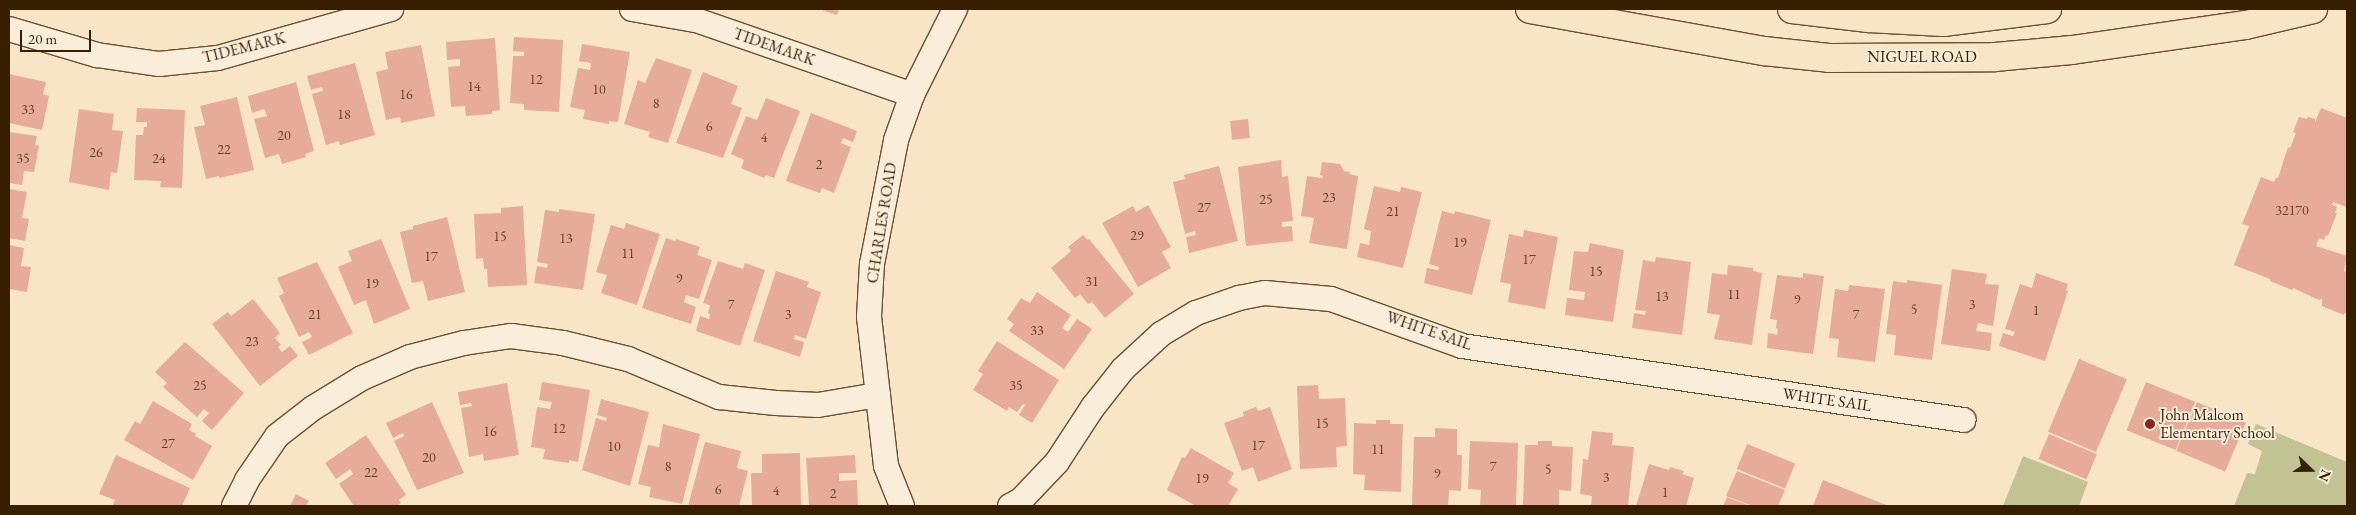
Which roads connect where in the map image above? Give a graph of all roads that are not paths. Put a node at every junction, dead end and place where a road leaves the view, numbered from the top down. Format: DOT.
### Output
graph roads {
  1 [pos="391,9"];
  2 [pos="632,9"];
  3 [pos="955,9"];
  4 [pos="1530,9"];
  5 [pos="1792,9"];
  6 [pos="2047,9"];
  7 [pos="2313,9"];
  8 [pos="698,14"];
  9 [pos="9,29"];
  10 [pos="912,95"];
  11 [pos="878,395"];
  12 [pos="1964,420"];
  13 [pos="234,506"];
  14 [pos="902,506"];
  15 [pos="1010,506"];
  1 -- 9 [label="street, TIDEMARK"];
  2 -- 8 [label="street, TIDEMARK"];
  3 -- 10 [label="street, CHARLES ROAD"];
  4 -- 7 [label="main road, NIGUEL ROAD"];
  5 -- 6 [label="main road"];
  8 -- 10 [label="street, TIDEMARK"];
  10 -- 11 [label="street, CHARLES ROAD"];
  11 -- 13 [label="street"];
  11 -- 14 [label="street, CHARLES ROAD"];
  12 -- 15 [label="street, WHITE SAIL"];
}
